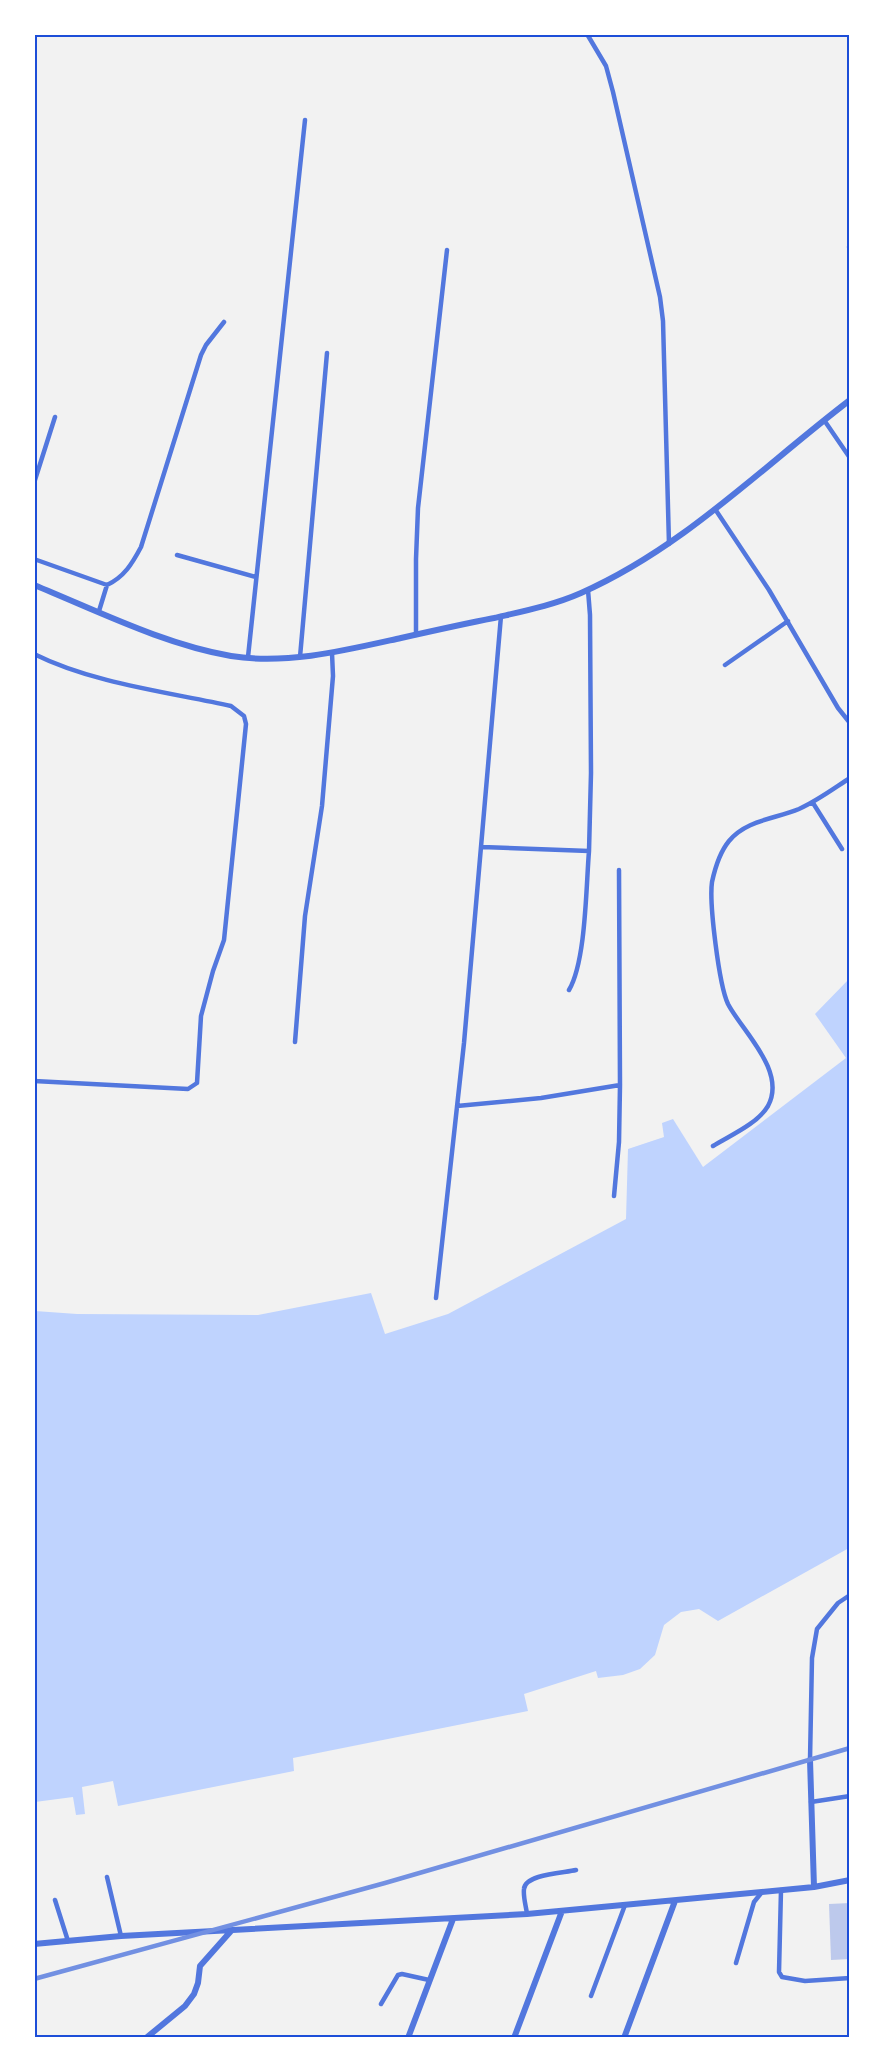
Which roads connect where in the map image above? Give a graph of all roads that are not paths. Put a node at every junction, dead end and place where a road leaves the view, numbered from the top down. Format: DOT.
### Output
graph roads {
  1 [pos="587,34"];
  2 [pos="305,120"];
  3 [pos="447,250"];
  4 [pos="224,322"];
  5 [pos="327,353"];
  6 [pos="849,400"];
  7 [pos="55,417"];
  8 [pos="824,420"];
  9 [pos="849,458"];
  10 [pos="34,483"];
  11 [pos="715,509"];
  12 [pos="669,544"];
  13 [pos="177,555"];
  14 [pos="34,559"];
  15 [pos="256,578"];
  16 [pos="34,585"];
  17 [pos="107,585"];
  18 [pos="588,590"];
  19 [pos="99,611"];
  20 [pos="501,616"];
  21 [pos="788,621"];
  22 [pos="416,635"];
  23 [pos="332,653"];
  24 [pos="34,654"];
  25 [pos="248,657"];
  26 [pos="300,657"];
  27 [pos="725,665"];
  28 [pos="849,723"];
  29 [pos="849,778"];
  30 [pos="813,803"];
  31 [pos="482,847"];
  32 [pos="842,849"];
  33 [pos="589,851"];
  34 [pos="619,870"];
  35 [pos="569,990"];
  36 [pos="295,1042"];
  37 [pos="34,1081"];
  38 [pos="620,1085"];
  39 [pos="457,1106"];
  40 [pos="713,1146"];
  41 [pos="614,1196"];
  42 [pos="436,1298"];
  43 [pos="849,1595"];
  44 [pos="810,1760"];
  45 [pos="849,1796"];
  46 [pos="811,1802"];
  47 [pos="576,1870"];
  48 [pos="107,1878"];
  49 [pos="849,1880"];
  50 [pos="814,1887"];
  51 [pos="781,1890"];
  52 [pos="762,1892"];
  53 [pos="55,1900"];
  54 [pos="675,1901"];
  55 [pos="625,1905"];
  56 [pos="562,1911"];
  57 [pos="527,1914"];
  58 [pos="453,1919"];
  59 [pos="231,1931"];
  60 [pos="121,1936"];
  61 [pos="68,1941"];
  62 [pos="34,1944"];
  63 [pos="736,1963"];
  64 [pos="849,1978"];
  65 [pos="429,1980"];
  66 [pos="591,1996"];
  67 [pos="381,2004"];
  68 [pos="146,2037"];
  69 [pos="408,2037"];
  70 [pos="514,2037"];
  71 [pos="624,2037"];
  1 -- 12 [label="lane"];
  2 -- 15 [label="lane"];
  3 -- 22 [label="lane"];
  4 -- 17 [label="lane"];
  5 -- 26 [label="lane"];
  6 -- 8 [label="street"];
  7 -- 10 [label="lane"];
  8 -- 9 [label="lane"];
  8 -- 11 [label="street"];
  11 -- 12 [label="street"];
  11 -- 21 [label="lane"];
  12 -- 18 [label="street"];
  13 -- 15 [label="lane"];
  14 -- 17 [label="lane"];
  15 -- 25 [label="lane"];
  16 -- 19 [label="street"];
  17 -- 19 [label="lane"];
  18 -- 20 [label="street"];
  18 -- 33 [label="lane"];
  19 -- 25 [label="street"];
  20 -- 22 [label="street"];
  20 -- 31 [label="lane"];
  21 -- 27 [label="lane"];
  21 -- 28 [label="lane"];
  22 -- 23 [label="street"];
  23 -- 26 [label="street"];
  23 -- 36 [label="lane"];
  24 -- 37 [label="lane"];
  25 -- 26 [label="street"];
  29 -- 30 [label="lane"];
  30 -- 32 [label="lane"];
  30 -- 40 [label="lane"];
  31 -- 33 [label="lane"];
  31 -- 39 [label="lane"];
  33 -- 35 [label="lane"];
  34 -- 38 [label="lane"];
  38 -- 39 [label="lane"];
  38 -- 41 [label="lane"];
  39 -- 42 [label="lane"];
  43 -- 44 [label="lane"];
  44 -- 46 [label="street"];
  45 -- 46 [label="lane"];
  46 -- 50 [label="street"];
  47 -- 57 [label="lane"];
  48 -- 60 [label="lane"];
  49 -- 50 [label="street"];
  50 -- 51 [label="street"];
  51 -- 52 [label="street"];
  51 -- 64 [label="lane"];
  52 -- 54 [label="street"];
  52 -- 63 [label="lane"];
  53 -- 61 [label="lane"];
  54 -- 55 [label="street"];
  54 -- 71 [label="street"];
  55 -- 56 [label="street"];
  55 -- 66 [label="lane"];
  56 -- 57 [label="street"];
  56 -- 70 [label="street"];
  57 -- 58 [label="street"];
  58 -- 59 [label="street"];
  58 -- 65 [label="street"];
  59 -- 60 [label="street"];
  59 -- 68 [label="street"];
  60 -- 61 [label="street"];
  61 -- 62 [label="street"];
  65 -- 67 [label="lane"];
  65 -- 69 [label="street"];
}
